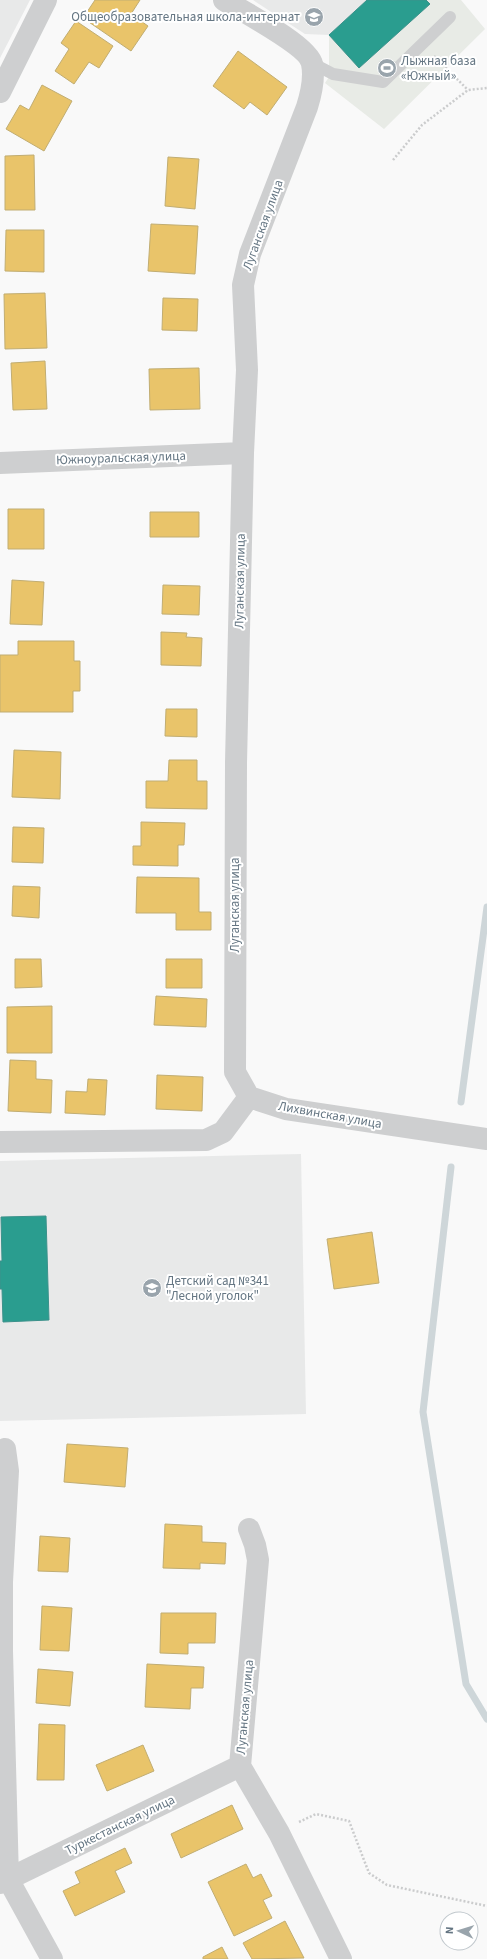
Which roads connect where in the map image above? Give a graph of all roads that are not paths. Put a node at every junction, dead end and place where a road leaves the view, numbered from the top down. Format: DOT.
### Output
graph roads {
  1 [pos="46,0"];
  2 [pos="224,0"];
  3 [pos="450,18"];
  4 [pos="313,68"];
  5 [pos="0,92"];
  6 [pos="243,453"];
  7 [pos="0,464"];
  8 [pos="248,1097"];
  9 [pos="487,1139"];
  10 [pos="0,1142"];
  11 [pos="2,1446"];
  12 [pos="249,1529"];
  13 [pos="240,1766"];
  14 [pos="4,1881"];
  15 [pos="52,1959"];
  16 [pos="341,1959"];
  1 -- 5 [label="street"];
  2 -- 4 [label="street"];
  3 -- 4 [label="lane"];
  4 -- 6 [label="street, Луганская улица"];
  6 -- 7 [label="street, Южноуральская улица"];
  6 -- 8 [label="street, Луганская улица"];
  8 -- 9 [label="street, Лихвинская улица"];
  8 -- 10 [label="street"];
  11 -- 14 [label="street"];
  12 -- 13 [label="street, Луганская улица"];
  13 -- 14 [label="street, Туркестанская улица"];
  13 -- 16 [label="street, Луганская улица"];
  14 -- 15 [label="street"];
}
